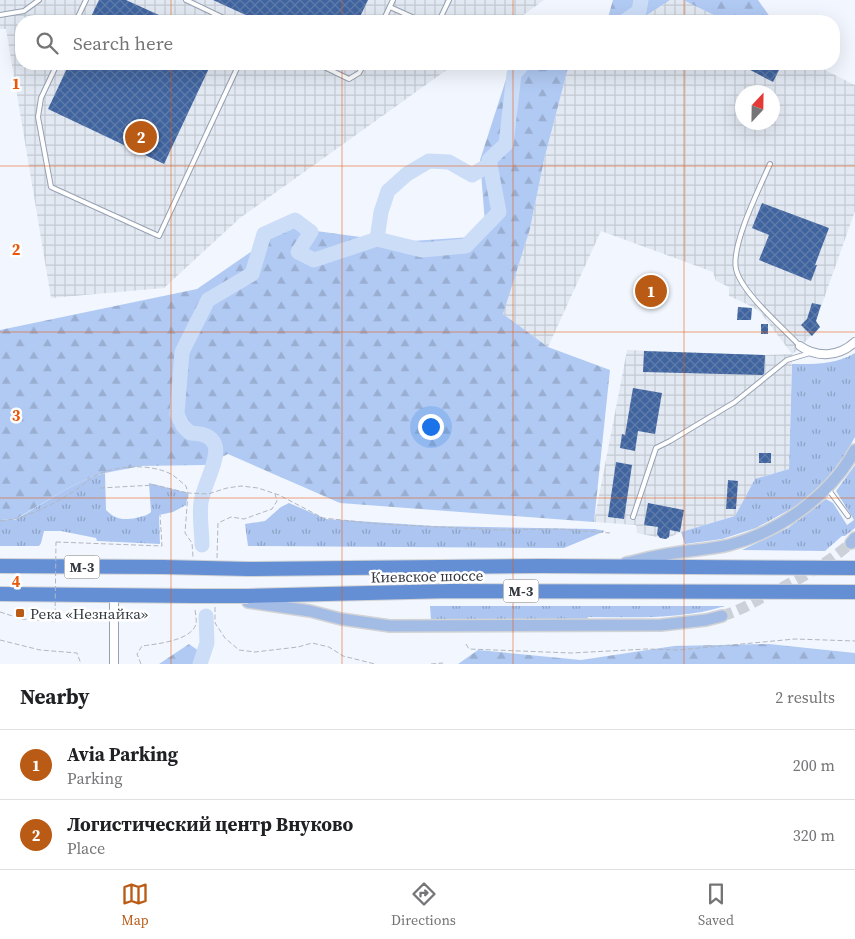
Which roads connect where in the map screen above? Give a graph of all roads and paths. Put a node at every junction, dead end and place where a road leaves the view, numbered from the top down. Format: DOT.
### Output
graph roads {
  1 [pos="39,0"];
  2 [pos="86,0"];
  3 [pos="186,0"];
  4 [pos="393,0"];
  5 [pos="449,0"];
  6 [pos="390,7"];
  7 [pos="0,15"];
  8 [pos="79,15"];
  9 [pos="217,15"];
  10 [pos="386,15"];
  11 [pos="407,15"];
  12 [pos="442,15"];
  13 [pos="54,70"];
  14 [pos="236,70"];
  15 [pos="330,70"];
  16 [pos="361,70"];
  17 [pos="770,164"];
  18 [pos="855,342"];
  19 [pos="800,346"];
  20 [pos="812,353"];
  21 [pos="855,450"];
  22 [pos="826,487"];
  23 [pos="160,516"];
  24 [pos="848,516"];
  25 [pos="633,517"];
  26 [pos="0,521"];
  27 [pos="610,533"];
  28 [pos="0,566"];
  29 [pos="612,566"];
  30 [pos="855,568"];
  31 [pos="855,592"];
  32 [pos="0,594"];
  33 [pos="114,595"];
  34 [pos="248,599"];
  35 [pos="0,612"];
  36 [pos="722,616"];
  37 [pos="0,640"];
  38 [pos="855,641"];
  39 [pos="466,644"];
  40 [pos="443,663"];
  41 [pos="80,664"];
  42 [pos="114,664"];
  43 [pos="431,664"];
  1 -- 7 [label="lane"];
  2 -- 8 [label="lane"];
  3 -- 9 [label="lane"];
  4 -- 6 [label="lane"];
  5 -- 12 [label="lane"];
  6 -- 10 [label="lane"];
  6 -- 11 [label="lane"];
  13 -- 14 [label="lane"];
  15 -- 16 [label="lane"];
  17 -- 19 [label="lane"];
  18 -- 20 [label="street"];
  19 -- 20 [label="street"];
  20 -- 25 [label="lane"];
  21 -- 22 [label="main road"];
  22 -- 24 [label="lane"];
  22 -- 29 [label="main road"];
  23 -- 35 [label="path, bridge"];
  26 -- 27 [label="path"];
  28 -- 29 [label="highway, Киевское шоссе / М-3, bridge"];
  29 -- 30 [label="highway, Киевское шоссе / М-3"];
  31 -- 34 [label="highway, Киевское шоссе / М-3"];
  32 -- 33 [label="highway, Киевское шоссе / М-3"];
  33 -- 34 [label="highway, Киевское шоссе / М-3, bridge"];
  33 -- 42 [label="street"];
  34 -- 36 [label="main road"];
  37 -- 41 [label="path"];
  38 -- 39 [label="path"];
  40 -- 43 [label="path"];
}
